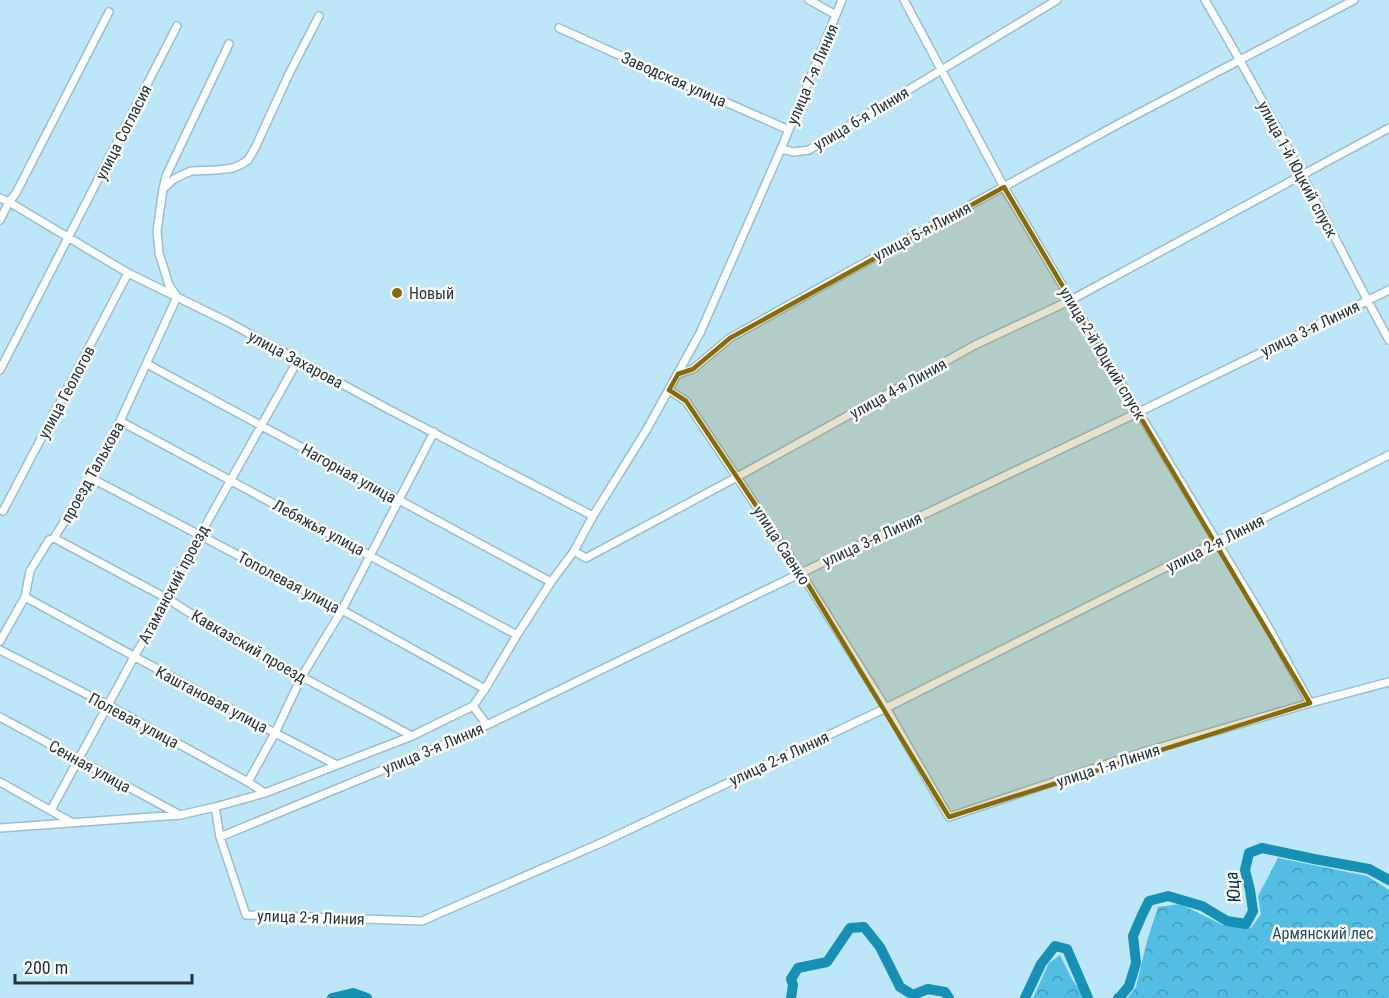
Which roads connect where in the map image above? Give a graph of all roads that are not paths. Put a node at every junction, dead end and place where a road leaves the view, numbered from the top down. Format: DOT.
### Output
graph roads {
  1 [pos="809,0"];
  2 [pos="842,0"];
  3 [pos="904,0"];
  4 [pos="1057,0"];
  5 [pos="1205,0"];
  6 [pos="1354,0"];
  7 [pos="109,12"];
  8 [pos="836,15"];
  9 [pos="319,16"];
  10 [pos="177,26"];
  11 [pos="559,28"];
  12 [pos="229,44"];
  13 [pos="1239,59"];
  14 [pos="942,69"];
  15 [pos="1389,128"];
  16 [pos="789,130"];
  17 [pos="781,149"];
  18 [pos="1302,176"];
  19 [pos="1004,187"];
  20 [pos="163,189"];
  21 [pos="0,198"];
  22 [pos="9,202"];
  23 [pos="0,220"];
  24 [pos="69,237"];
  25 [pos="128,273"];
  26 [pos="1389,290"];
  27 [pos="177,297"];
  28 [pos="1071,300"];
  29 [pos="1367,300"];
  30 [pos="1389,339"];
  31 [pos="298,360"];
  32 [pos="147,364"];
  33 [pos="0,370"];
  34 [pos="678,374"];
  35 [pos="669,390"];
  36 [pos="1139,412"];
  37 [pos="120,421"];
  38 [pos="261,426"];
  39 [pos="434,432"];
  40 [pos="1389,455"];
  41 [pos="737,477"];
  42 [pos="91,478"];
  43 [pos="230,480"];
  44 [pos="398,501"];
  45 [pos="3,511"];
  46 [pos="593,516"];
  47 [pos="200,534"];
  48 [pos="54,538"];
  49 [pos="1217,542"];
  50 [pos="574,550"];
  51 [pos="371,555"];
  52 [pos="801,573"];
  53 [pos="551,582"];
  54 [pos="25,597"];
  55 [pos="168,599"];
  56 [pos="342,610"];
  57 [pos="517,635"];
  58 [pos="0,641"];
  59 [pos="0,650"];
  60 [pos="134,657"];
  61 [pos="302,676"];
  62 [pos="1389,682"];
  63 [pos="485,689"];
  64 [pos="1310,703"];
  65 [pos="108,705"];
  66 [pos="472,706"];
  67 [pos="886,708"];
  68 [pos="0,717"];
  69 [pos="487,725"];
  70 [pos="275,733"];
  71 [pos="412,736"];
  72 [pos="78,759"];
  73 [pos="337,765"];
  74 [pos="0,782"];
  75 [pos="248,782"];
  76 [pos="266,793"];
  77 [pos="215,807"];
  78 [pos="51,810"];
  79 [pos="180,815"];
  80 [pos="72,822"];
  81 [pos="0,828"];
  82 [pos="220,837"];
  1 -- 8 [label="street"];
  2 -- 8 [label="street, улица 7-я Линия"];
  3 -- 14 [label="street, улица 2-й Юцкий спуск"];
  4 -- 14 [label="street, улица 6-я Линия"];
  5 -- 13 [label="street, улица 1-й Юцкий спуск"];
  6 -- 13 [label="street, улица 5-я Линия"];
  7 -- 22 [label="street"];
  8 -- 16 [label="street, улица 7-я Линия"];
  9 -- 20 [label="street"];
  10 -- 24 [label="street, улица Согласия"];
  11 -- 16 [label="street, Заводская улица"];
  12 -- 20 [label="street"];
  13 -- 18 [label="street, улица 1-й Юцкий спуск"];
  13 -- 19 [label="street, улица 5-я Линия"];
  14 -- 17 [label="street, улица 6-я Линия"];
  14 -- 19 [label="street, улица 2-й Юцкий спуск"];
  15 -- 18 [label="street, улица 4-я Линия"];
  16 -- 17 [label="street, улица 7-я Линия"];
  17 -- 34 [label="street"];
  18 -- 28 [label="street, улица 4-я Линия"];
  18 -- 29 [label="street, улица 1-й Юцкий спуск"];
  19 -- 28 [label="street, улица 2-й Юцкий спуск"];
  19 -- 34 [label="street, улица 5-я Линия"];
  20 -- 27 [label="street"];
  21 -- 22 [label="street, улица Захарова"];
  22 -- 23 [label="street"];
  22 -- 24 [label="street, улица Захарова"];
  24 -- 25 [label="street, улица Захарова"];
  24 -- 33 [label="street, улица Согласия"];
  25 -- 27 [label="street, улица Захарова"];
  25 -- 45 [label="street, улица Геологов"];
  26 -- 29 [label="street, улица 3-я Линия"];
  27 -- 31 [label="street, улица Захарова"];
  27 -- 32 [label="street, проезд Талькова"];
  28 -- 36 [label="street, улица 2-й Юцкий спуск"];
  28 -- 41 [label="street, улица 4-я Линия"];
  29 -- 30 [label="street, улица 1-й Юцкий спуск"];
  29 -- 36 [label="street, улица 3-я Линия"];
  31 -- 38 [label="street, Атаманский проезд"];
  31 -- 39 [label="street, улица Захарова"];
  32 -- 37 [label="street, проезд Талькова"];
  32 -- 38 [label="street, Нагорная улица"];
  34 -- 35 [label="street"];
  35 -- 41 [label="street, улица Саенко"];
  35 -- 46 [label="street"];
  36 -- 49 [label="street, улица 2-й Юцкий спуск"];
  36 -- 52 [label="street, улица 3-я Линия"];
  37 -- 42 [label="street, проезд Талькова"];
  37 -- 43 [label="street, Лебяжья улица"];
  38 -- 43 [label="street, Атаманский проезд"];
  38 -- 44 [label="street, Нагорная улица"];
  39 -- 44 [label="street"];
  39 -- 46 [label="street, улица Захарова"];
  40 -- 49 [label="street, улица 2-я Линия"];
  41 -- 50 [label="street, улица 4-я Линия"];
  41 -- 52 [label="street, улица Саенко"];
  42 -- 47 [label="street, Тополевая улица"];
  42 -- 48 [label="street, проезд Талькова"];
  43 -- 47 [label="street, Атаманский проезд"];
  43 -- 51 [label="street, Лебяжья улица"];
  44 -- 51 [label="street"];
  44 -- 53 [label="street, Нагорная улица"];
  46 -- 50 [label="street"];
  47 -- 55 [label="street, Атаманский проезд"];
  47 -- 56 [label="street, Тополевая улица"];
  48 -- 54 [label="street, проезд Талькова"];
  48 -- 55 [label="street, Кавказский проезд"];
  49 -- 64 [label="street, улица 2-й Юцкий спуск"];
  49 -- 67 [label="street, улица 2-я Линия"];
  50 -- 53 [label="street"];
  51 -- 56 [label="street"];
  51 -- 57 [label="street, Лебяжья улица"];
  52 -- 67 [label="street, улица Саенко"];
  52 -- 69 [label="street, улица 3-я Линия"];
  53 -- 57 [label="street"];
  54 -- 58 [label="street, проезд Талькова"];
  54 -- 60 [label="street, Каштановая улица"];
  55 -- 60 [label="street, Атаманский проезд"];
  55 -- 61 [label="street, Кавказский проезд"];
  56 -- 61 [label="street"];
  56 -- 63 [label="street, Тополевая улица"];
  57 -- 63 [label="street"];
  59 -- 65 [label="street, Полевая улица"];
  60 -- 65 [label="street, Атаманский проезд"];
  60 -- 70 [label="street, Каштановая улица"];
  61 -- 70 [label="street"];
  61 -- 71 [label="street, Кавказский проезд"];
  62 -- 64 [label="street, улица 1-я Линия"];
  63 -- 66 [label="street"];
  64 -- 67 [label="street, улица 1-я Линия"];
  65 -- 72 [label="street, Атаманский проезд"];
  65 -- 75 [label="street, Полевая улица"];
  66 -- 69 [label="street"];
  66 -- 71 [label="street, улица 3-я Линия"];
  67 -- 82 [label="street, улица 2-я Линия"];
  68 -- 72 [label="street, Сенная улица"];
  69 -- 82 [label="street, улица 3-я Линия"];
  70 -- 73 [label="street, Каштановая улица"];
  70 -- 75 [label="street"];
  71 -- 73 [label="street, улица 3-я Линия"];
  72 -- 78 [label="street, Атаманский проезд"];
  72 -- 79 [label="street, Сенная улица"];
  73 -- 76 [label="street, улица 3-я Линия"];
  74 -- 78 [label="street"];
  75 -- 76 [label="street, Полевая улица"];
  76 -- 77 [label="street, улица 3-я Линия"];
  77 -- 79 [label="street, улица 3-я Линия"];
  77 -- 82 [label="street, улица 2-я Линия"];
  78 -- 80 [label="street"];
  79 -- 80 [label="street, улица 3-я Линия"];
  80 -- 81 [label="street, улица 3-я Линия"];
}
